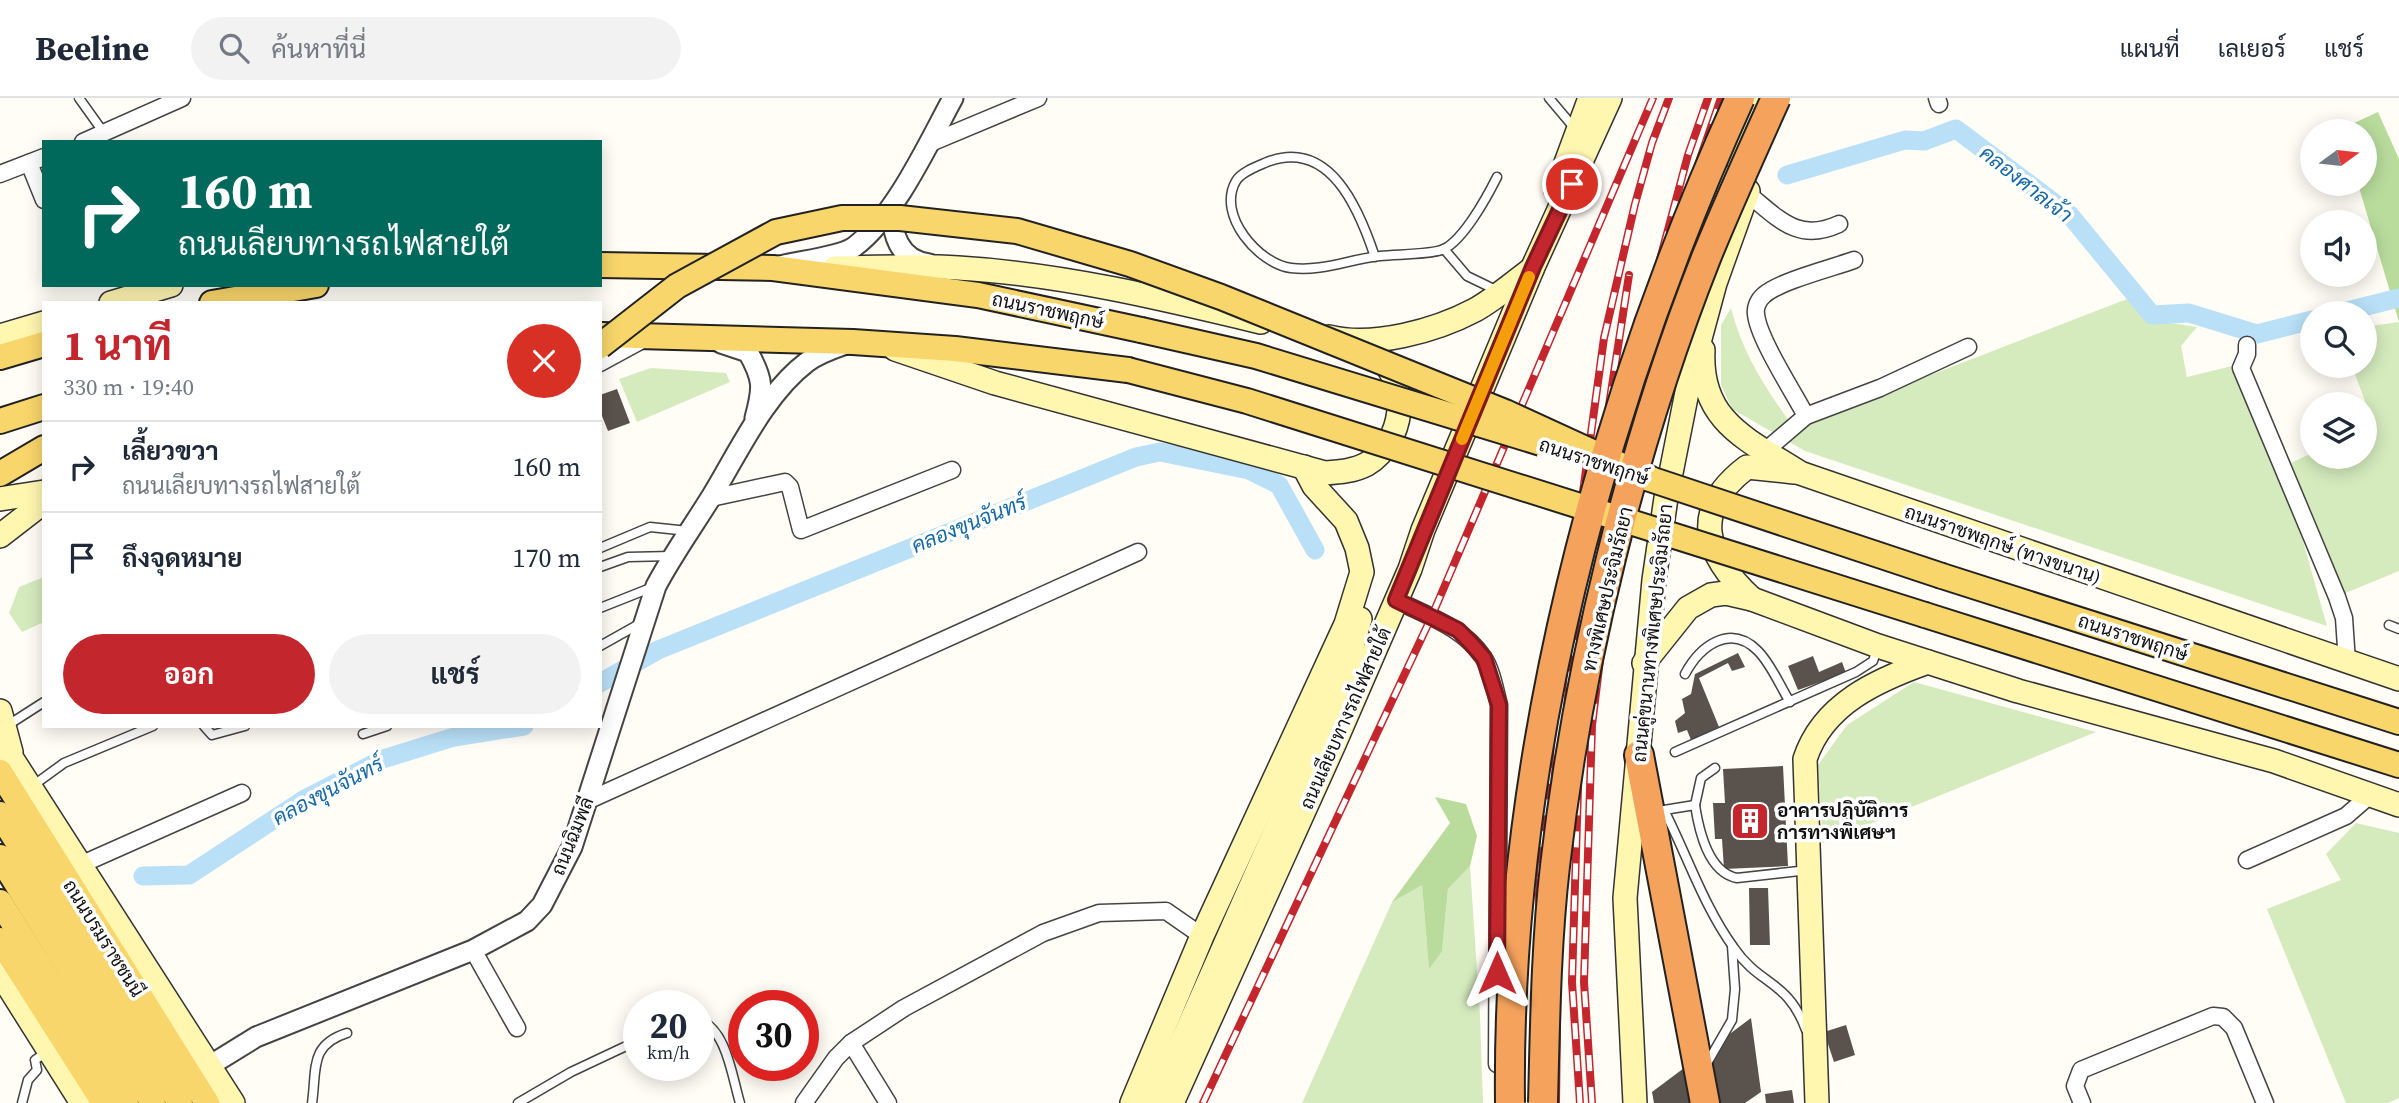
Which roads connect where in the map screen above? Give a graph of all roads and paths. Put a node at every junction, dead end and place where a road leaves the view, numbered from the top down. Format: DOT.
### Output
graph roads {
  1 [pos="79,98"];
  2 [pos="182,98"];
  3 [pos="953,98"];
  4 [pos="1038,98"];
  5 [pos="1549,98"];
  6 [pos="1590,98"];
  7 [pos="1610,98"];
  8 [pos="1740,98"];
  9 [pos="1760,98"];
  10 [pos="1776,98"];
  11 [pos="1788,98"];
  12 [pos="1576,130"];
  13 [pos="104,133"];
  14 [pos="88,140"];
  15 [pos="928,144"];
  16 [pos="37,160"];
  17 [pos="0,174"];
  18 [pos="1497,177"];
  19 [pos="42,189"];
  20 [pos="1747,193"];
  21 [pos="895,201"];
  22 [pos="1839,224"];
  23 [pos="1444,249"];
  24 [pos="1725,252"];
  25 [pos="1375,257"];
  26 [pos="1538,257"];
  27 [pos="1854,260"];
  28 [pos="602,265"];
  29 [pos="773,268"];
  30 [pos="957,268"];
  31 [pos="163,287"];
  32 [pos="304,287"];
  33 [pos="1500,293"];
  34 [pos="117,301"];
  35 [pos="224,301"];
  36 [pos="1705,316"];
  37 [pos="42,324"];
  38 [pos="602,335"];
  39 [pos="651,335"];
  40 [pos="0,336"];
  41 [pos="696,336"];
  42 [pos="1347,341"];
  43 [pos="853,342"];
  44 [pos="602,344"];
  45 [pos="879,344"];
  46 [pos="42,345"];
  47 [pos="2247,345"];
  48 [pos="1968,347"];
  49 [pos="0,356"];
  50 [pos="602,362"];
  51 [pos="42,408"];
  52 [pos="1806,416"];
  53 [pos="0,421"];
  54 [pos="752,430"];
  55 [pos="42,449"];
  56 [pos="1765,450"];
  57 [pos="1304,467"];
  58 [pos="952,470"];
  59 [pos="0,474"];
  60 [pos="1800,474"];
  61 [pos="1651,479"];
  62 [pos="42,492"];
  63 [pos="710,498"];
  64 [pos="0,499"];
  65 [pos="42,504"];
  66 [pos="1423,530"];
  67 [pos="688,531"];
  68 [pos="0,536"];
  69 [pos="602,547"];
  70 [pos="1138,552"];
  71 [pos="672,556"];
  72 [pos="602,566"];
  73 [pos="1362,572"];
  74 [pos="656,586"];
  75 [pos="1752,599"];
  76 [pos="1396,600"];
  77 [pos="602,607"];
  78 [pos="2389,625"];
  79 [pos="643,627"];
  80 [pos="2399,629"];
  81 [pos="602,645"];
  82 [pos="1878,646"];
  83 [pos="1928,662"];
  84 [pos="2347,662"];
  85 [pos="1644,663"];
  86 [pos="1685,674"];
  87 [pos="1343,678"];
  88 [pos="2399,679"];
  89 [pos="2273,681"];
  90 [pos="1790,702"];
  91 [pos="42,703"];
  92 [pos="2399,709"];
  93 [pos="2399,722"];
  94 [pos="1,726"];
  95 [pos="148,728"];
  96 [pos="206,728"];
  97 [pos="238,728"];
  98 [pos="381,728"];
  99 [pos="363,734"];
  100 [pos="1675,752"];
  101 [pos="1639,755"];
  102 [pos="2399,765"];
  103 [pos="7,767"];
  104 [pos="1715,768"];
  105 [pos="29,788"];
  106 [pos="242,793"];
  107 [pos="2369,796"];
  108 [pos="587,801"];
  109 [pos="1695,805"];
  110 [pos="2399,805"];
  111 [pos="1656,812"];
  112 [pos="0,814"];
  113 [pos="0,857"];
  114 [pos="2247,860"];
  115 [pos="80,865"];
  116 [pos="1808,870"];
  117 [pos="0,902"];
  118 [pos="1202,936"];
  119 [pos="0,940"];
  120 [pos="1732,946"];
  121 [pos="473,950"];
  122 [pos="0,972"];
  123 [pos="517,1028"];
  124 [pos="714,1030"];
  125 [pos="347,1033"];
  126 [pos="851,1043"];
  127 [pos="623,1048"];
  128 [pos="48,1050"];
  129 [pos="1816,1057"];
  130 [pos="209,1066"];
  131 [pos="1702,1072"];
  132 [pos="85,1102"];
  133 [pos="22,1103"];
  134 [pos="126,1103"];
  135 [pos="153,1103"];
  136 [pos="180,1103"];
  137 [pos="207,1103"];
  138 [pos="233,1103"];
  139 [pos="312,1103"];
  140 [pos="518,1103"];
  141 [pos="740,1103"];
  142 [pos="804,1103"];
  143 [pos="888,1103"];
  144 [pos="1132,1103"];
  145 [pos="1155,1103"];
  146 [pos="1172,1103"];
  147 [pos="1497,1103"];
  148 [pos="1510,1103"];
  149 [pos="1543,1103"];
  150 [pos="1635,1103"];
  151 [pos="1705,1103"];
  152 [pos="1817,1103"];
  153 [pos="2082,1103"];
  154 [pos="2265,1103"];
  1 -- 13 [label="lane"];
  2 -- 13 [label="street"];
  3 -- 15 [label="street"];
  4 -- 15 [label="street"];
  5 -- 12 [label="lane"];
  6 -- 12 [label="main road"];
  7 -- 26 [label="main road, ถนนเลียบทางรถไฟสายใต้"];
  8 -- 148 [label="highway, ทางพิเศษประจิมรัถยา, bridge"];
  9 -- 24 [label="main road"];
  10 -- 149 [label="highway, ทางพิเศษประจิมรัถยา, bridge"];
  11 -- 20 [label="main road, ถนนคู่ขนานทางพิเศษประจิมรัถยา"];
  12 -- 26 [label="main road"];
  13 -- 14 [label="street"];
  15 -- 21 [label="street"];
  16 -- 17 [label="street"];
  16 -- 19 [label="street"];
  18 -- 23 [label="lane"];
  20 -- 22 [label="street"];
  20 -- 24 [label="main road, ถนนคู่ขนานทางพิเศษประจิมรัถยา"];
  21 -- 29 [label="street"];
  21 -- 30 [label="street"];
  23 -- 25 [label="lane"];
  23 -- 33 [label="lane"];
  24 -- 36 [label="main road, ถนนคู่ขนานทางพิเศษประจิมรัถยา"];
  25 -- 25 [label="lane"];
  26 -- 33 [label="main road, ถนนราชพฤกษ์"];
  26 -- 66 [label="main road, ถนนเลียบทางรถไฟสายใต้"];
  27 -- 52 [label="street"];
  28 -- 29 [label="main road, ถนนราชพฤกษ์"];
  29 -- 30 [label="main road, ถนนราชพฤกษ์"];
  29 -- 61 [label="main road, ถนนราชพฤกษ์, bridge"];
  30 -- 42 [label="main road, ถนนราชพฤกษ์"];
  31 -- 34 [label="main road"];
  32 -- 35 [label="main road"];
  33 -- 42 [label="main road, ถนนราชพฤกษ์"];
  36 -- 56 [label="main road, ถนนราชพฤกษ์ (ทางขนาน)"];
  36 -- 85 [label="main road, ถนนคู่ขนานทางพิเศษประจิมรัถยา"];
  37 -- 40 [label="main road"];
  38 -- 39 [label="main road"];
  39 -- 41 [label="main road"];
  39 -- 50 [label="street"];
  41 -- 43 [label="main road"];
  41 -- 54 [label="street, ถนนฉิมพลี"];
  42 -- 57 [label="main road"];
  43 -- 45 [label="main road"];
  43 -- 54 [label="street, ถนนฉิมพลี"];
  44 -- 61 [label="main road, bridge"];
  45 -- 57 [label="main road"];
  45 -- 102 [label="main road, bridge"];
  46 -- 49 [label="main road"];
  47 -- 84 [label="street"];
  48 -- 52 [label="street"];
  51 -- 53 [label="main road"];
  52 -- 56 [label="street"];
  54 -- 63 [label="street, ถนนฉิมพลี"];
  55 -- 59 [label="main road"];
  56 -- 60 [label="main road, ถนนราชพฤกษ์ (ทางขนาน)"];
  57 -- 73 [label="main road"];
  58 -- 63 [label="street"];
  60 -- 75 [label="main road"];
  60 -- 84 [label="main road, ถนนราชพฤกษ์ (ทางขนาน)"];
  61 -- 89 [label="main road, ถนนราชพฤกษ์, bridge"];
  62 -- 64 [label="main road"];
  63 -- 67 [label="street, ถนนฉิมพลี"];
  65 -- 68 [label="main road"];
  66 -- 76 [label="main road, ถนนเลียบทางรถไฟสายใต้"];
  66 -- 87 [label="main road"];
  67 -- 69 [label="lane"];
  67 -- 71 [label="street, ถนนฉิมพลี"];
  70 -- 108 [label="street"];
  71 -- 72 [label="lane"];
  71 -- 74 [label="street, ถนนฉิมพลี"];
  73 -- 87 [label="main road"];
  73 -- 118 [label="main road, ถนนเลียบทางรถไฟสายใต้"];
  74 -- 77 [label="lane"];
  74 -- 79 [label="street, ถนนฉิมพลี"];
  75 -- 82 [label="main road"];
  75 -- 85 [label="main road"];
  76 -- 146 [label="main road, ถนนเลียบทางรถไฟสายใต้"];
  76 -- 147 [label="street"];
  78 -- 80 [label="lane"];
  79 -- 81 [label="lane"];
  79 -- 108 [label="street, ถนนฉิมพลี"];
  82 -- 83 [label="main road"];
  82 -- 90 [label="lane"];
  83 -- 107 [label="main road"];
  83 -- 116 [label="main road"];
  84 -- 88 [label="main road, ถนนราชพฤกษ์ (ทางขนาน)"];
  85 -- 101 [label="main road, ถนนคู่ขนานทางพิเศษประจิมรัถยา"];
  86 -- 90 [label="lane"];
  87 -- 145 [label="main road"];
  89 -- 92 [label="main road"];
  89 -- 93 [label="main road, ถนนราชพฤกษ์"];
  90 -- 100 [label="lane"];
  91 -- 94 [label="lane"];
  94 -- 103 [label="main road"];
  95 -- 105 [label="lane"];
  96 -- 97 [label="lane"];
  98 -- 99 [label="lane"];
  101 -- 111 [label="highway"];
  101 -- 150 [label="main road, ถนนคู่ขนานทางพิเศษประจิมรัถยา"];
  103 -- 105 [label="main road"];
  103 -- 137 [label="main road, ถนนบรมราชชนนี"];
  104 -- 109 [label="lane"];
  105 -- 115 [label="main road"];
  106 -- 115 [label="street"];
  107 -- 110 [label="main road"];
  107 -- 114 [label="street"];
  108 -- 121 [label="street, ถนนฉิมพลี"];
  109 -- 111 [label="lane"];
  109 -- 116 [label="lane"];
  111 -- 120 [label="lane"];
  111 -- 131 [label="highway"];
  112 -- 136 [label="main road"];
  113 -- 135 [label="main road"];
  115 -- 130 [label="main road"];
  116 -- 129 [label="main road"];
  117 -- 134 [label="main road"];
  118 -- 126 [label="street"];
  118 -- 144 [label="main road, ถนนเลียบทางรถไฟสายใต้"];
  119 -- 132 [label="main road"];
  120 -- 129 [label="lane"];
  120 -- 131 [label="lane"];
  121 -- 123 [label="street"];
  121 -- 130 [label="street, ถนนฉิมพลี"];
  122 -- 128 [label="main road"];
  124 -- 141 [label="lane"];
  125 -- 139 [label="lane"];
  126 -- 142 [label="street"];
  126 -- 143 [label="street"];
  127 -- 140 [label="lane"];
  128 -- 132 [label="main road"];
  128 -- 133 [label="lane"];
  129 -- 152 [label="main road"];
  130 -- 138 [label="main road"];
  131 -- 151 [label="highway"];
  153 -- 154 [label="street"];
}
